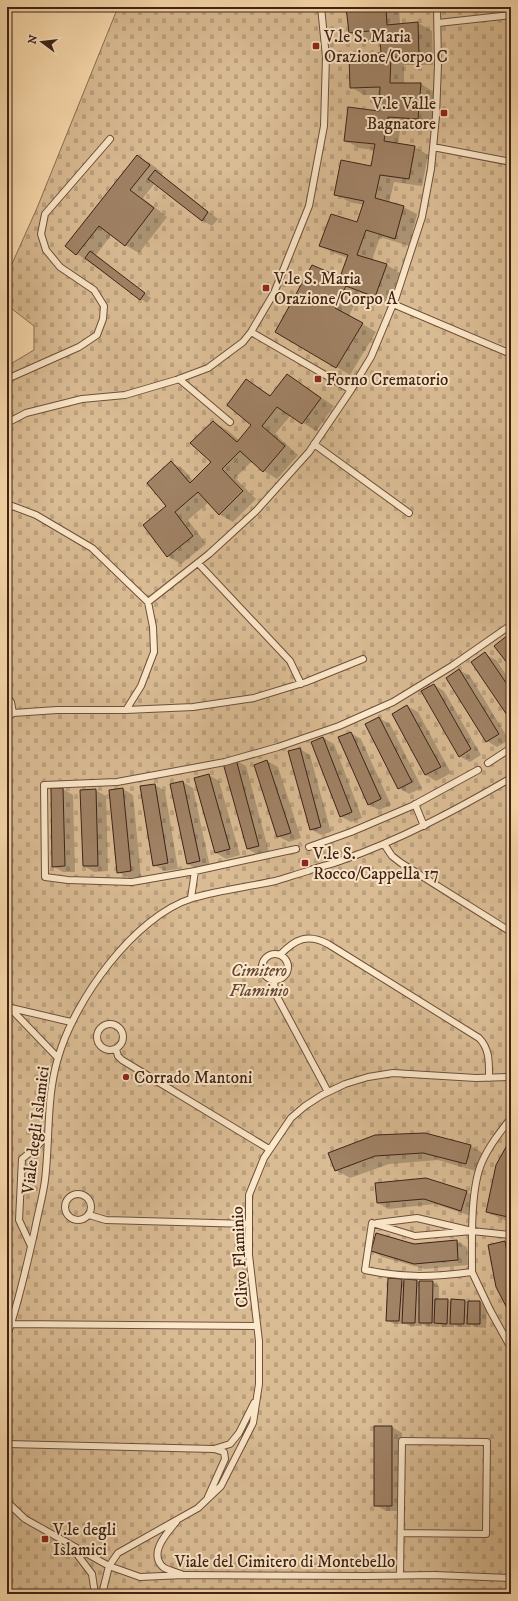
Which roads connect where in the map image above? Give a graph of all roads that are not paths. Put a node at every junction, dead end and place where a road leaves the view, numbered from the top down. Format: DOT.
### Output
graph roads {
  1 [pos="322,7"];
  2 [pos="437,7"];
  3 [pos="511,15"];
  4 [pos="438,23"];
  5 [pos="110,139"];
  6 [pos="433,147"];
  7 [pos="511,162"];
  8 [pos="393,304"];
  9 [pos="251,332"];
  10 [pos="511,354"];
  11 [pos="7,379"];
  12 [pos="179,379"];
  13 [pos="351,390"];
  14 [pos="7,422"];
  15 [pos="230,422"];
  16 [pos="314,444"];
  17 [pos="7,504"];
  18 [pos="409,513"];
  19 [pos="198,563"];
  20 [pos="148,602"];
  21 [pos="511,625"];
  22 [pos="363,659"];
  23 [pos="301,684"];
  24 [pos="7,697"];
  25 [pos="126,710"];
  26 [pos="13,713"];
  27 [pos="7,717"];
  28 [pos="511,748"];
  29 [pos="488,763"];
  30 [pos="478,770"];
  31 [pos="511,778"];
  32 [pos="415,804"];
  33 [pos="424,826"];
  34 [pos="384,844"];
  35 [pos="309,847"];
  36 [pos="296,849"];
  37 [pos="195,871"];
  38 [pos="191,898"];
  39 [pos="511,932"];
  40 [pos="280,955"];
  41 [pos="274,980"];
  42 [pos="8,1007"];
  43 [pos="71,1022"];
  44 [pos="116,1049"];
  45 [pos="58,1058"];
  46 [pos="511,1077"];
  47 [pos="489,1078"];
  48 [pos="328,1092"];
  49 [pos="511,1118"];
  50 [pos="48,1135"];
  51 [pos="269,1148"];
  52 [pos="89,1215"];
  53 [pos="372,1223"];
  54 [pos="249,1224"];
  55 [pos="472,1231"];
  56 [pos="511,1234"];
  57 [pos="31,1246"];
  58 [pos="472,1272"];
  59 [pos="9,1324"];
  60 [pos="257,1326"];
  61 [pos="7,1336"];
  62 [pos="511,1348"];
  63 [pos="257,1398"];
  64 [pos="7,1444"];
  65 [pos="214,1448"];
  66 [pos="207,1500"];
  67 [pos="7,1502"];
  68 [pos="178,1519"];
  69 [pos="401,1533"];
  70 [pos="68,1542"];
  71 [pos="109,1566"];
  72 [pos="184,1575"];
  73 [pos="400,1575"];
  74 [pos="511,1578"];
  75 [pos="94,1594"];
  76 [pos="102,1594"];
  1 -- 9 [label="lane"];
  2 -- 4 [label="lane"];
  3 -- 4 [label="lane"];
  4 -- 6 [label="lane"];
  5 -- 11 [label="lane"];
  6 -- 7 [label="lane"];
  6 -- 8 [label="lane"];
  8 -- 10 [label="lane"];
  8 -- 13 [label="lane"];
  9 -- 12 [label="lane"];
  9 -- 13 [label="lane"];
  12 -- 14 [label="lane"];
  12 -- 15 [label="lane"];
  13 -- 16 [label="lane"];
  16 -- 18 [label="lane"];
  16 -- 19 [label="lane"];
  17 -- 20 [label="lane"];
  19 -- 20 [label="lane"];
  19 -- 23 [label="lane"];
  20 -- 25 [label="lane"];
  21 -- 37 [label="lane"];
  22 -- 23 [label="lane"];
  23 -- 25 [label="lane"];
  24 -- 26 [label="lane"];
  25 -- 26 [label="lane"];
  26 -- 27 [label="lane"];
  28 -- 29 [label="lane"];
  30 -- 32 [label="lane"];
  31 -- 33 [label="lane, Viale degli Islamici"];
  32 -- 33 [label="lane"];
  32 -- 35 [label="lane"];
  33 -- 34 [label="lane, Viale degli Islamici"];
  34 -- 38 [label="lane, Viale degli Islamici"];
  34 -- 39 [label="lane"];
  36 -- 37 [label="lane"];
  37 -- 38 [label="lane"];
  38 -- 43 [label="lane, Viale degli Islamici"];
  40 -- 41 [label="lane"];
  40 -- 41 [label="lane"];
  40 -- 47 [label="lane"];
  41 -- 48 [label="lane"];
  42 -- 43 [label="lane"];
  42 -- 45 [label="lane"];
  43 -- 45 [label="lane, Viale degli Islamici"];
  44 -- 44 [label="lane"];
  44 -- 51 [label="lane"];
  45 -- 50 [label="lane, Viale degli Islamici"];
  46 -- 47 [label="lane, Clivo Flaminio"];
  47 -- 48 [label="lane, Clivo Flaminio"];
  48 -- 51 [label="lane, Clivo Flaminio"];
  49 -- 55 [label="lane"];
  50 -- 57 [label="lane, Viale degli Islamici"];
  50 -- 57 [label="lane"];
  51 -- 54 [label="lane, Clivo Flaminio"];
  52 -- 52 [label="lane"];
  52 -- 54 [label="lane"];
  53 -- 55 [label="lane"];
  53 -- 55 [label="lane"];
  53 -- 58 [label="lane"];
  54 -- 60 [label="lane, Clivo Flaminio"];
  55 -- 56 [label="lane"];
  55 -- 58 [label="lane"];
  57 -- 59 [label="lane, Viale degli Islamici"];
  58 -- 62 [label="lane"];
  59 -- 60 [label="lane"];
  59 -- 61 [label="lane, Viale degli Islamici"];
  60 -- 63 [label="lane, Clivo Flaminio"];
  63 -- 65 [label="lane"];
  63 -- 66 [label="lane, Clivo Flaminio"];
  64 -- 65 [label="lane"];
  65 -- 66 [label="lane"];
  66 -- 68 [label="lane, Clivo Flaminio"];
  67 -- 70 [label="lane"];
  68 -- 71 [label="lane, Clivo Flaminio"];
  68 -- 72 [label="lane"];
  69 -- 69 [label="lane"];
  69 -- 73 [label="lane"];
  70 -- 71 [label="lane, Viale del Cimitero di Montebello"];
  70 -- 75 [label="lane"];
  71 -- 72 [label="lane, Viale del Cimitero di Montebello"];
  71 -- 76 [label="lane"];
  72 -- 73 [label="lane, Viale del Cimitero di Montebello"];
  73 -- 74 [label="lane, Viale del Cimitero di Montebello"];
}
